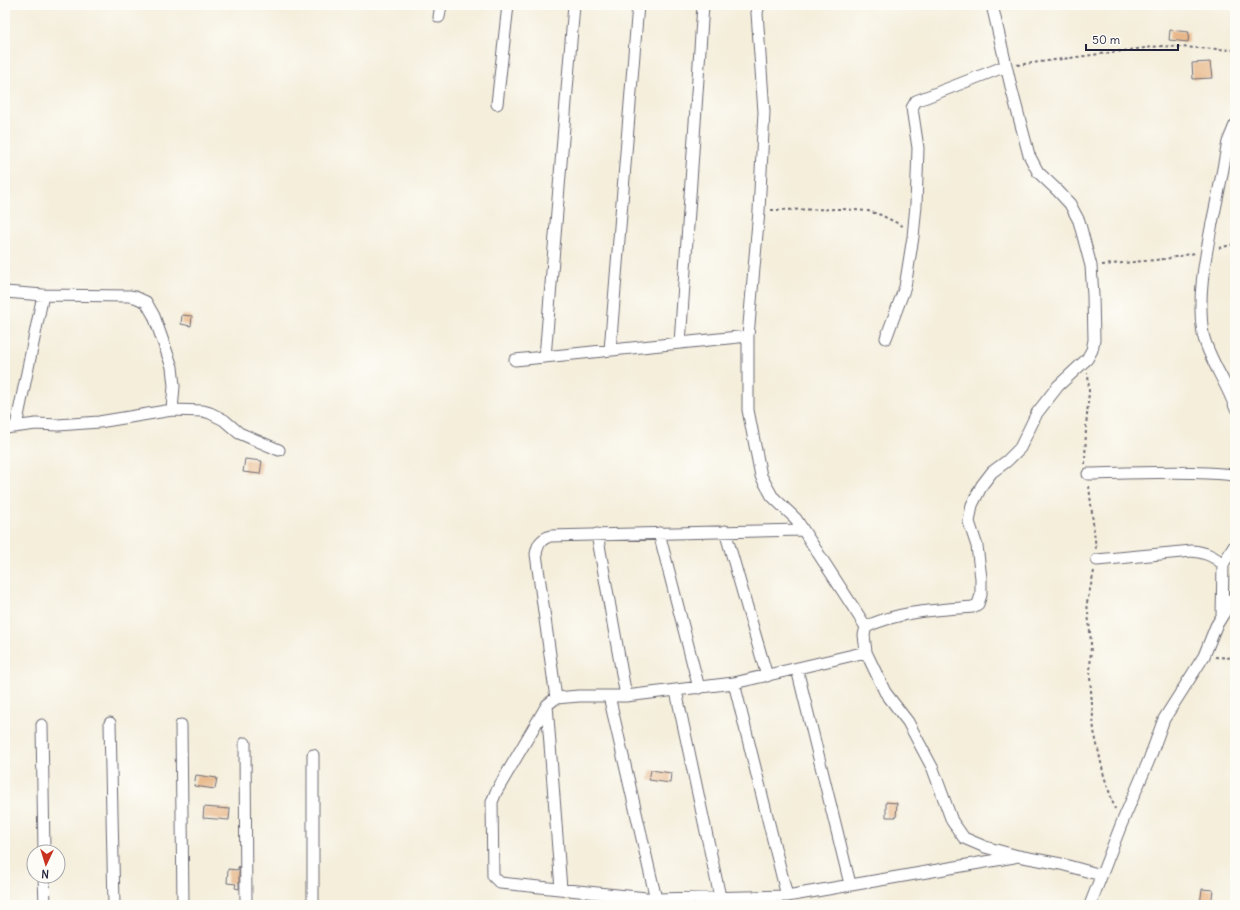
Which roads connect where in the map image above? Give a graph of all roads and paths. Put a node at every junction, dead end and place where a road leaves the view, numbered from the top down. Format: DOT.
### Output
graph roads {
  1 [pos="441,5"];
  2 [pos="508,5"];
  3 [pos="574,5"];
  4 [pos="638,5"];
  5 [pos="703,5"];
  6 [pos="759,5"];
  7 [pos="992,5"];
  8 [pos="439,17"];
  9 [pos="1235,50"];
  10 [pos="1006,66"];
  11 [pos="497,104"];
  12 [pos="1235,125"];
  13 [pos="759,211"];
  14 [pos="913,237"];
  15 [pos="1235,244"];
  16 [pos="1207,251"];
  17 [pos="1091,266"];
  18 [pos="5,292"];
  19 [pos="43,296"];
  20 [pos="748,336"];
  21 [pos="886,338"];
  22 [pos="680,343"];
  23 [pos="610,350"];
  24 [pos="545,357"];
  25 [pos="1087,359"];
  26 [pos="515,360"];
  27 [pos="1235,407"];
  28 [pos="172,410"];
  29 [pos="10,427"];
  30 [pos="279,450"];
  31 [pos="1088,474"];
  32 [pos="1235,474"];
  33 [pos="802,530"];
  34 [pos="725,531"];
  35 [pos="659,533"];
  36 [pos="597,534"];
  37 [pos="1235,545"];
  38 [pos="1097,560"];
  39 [pos="1223,564"];
  40 [pos="1235,595"];
  41 [pos="1222,616"];
  42 [pos="866,626"];
  43 [pos="866,652"];
  44 [pos="1204,656"];
  45 [pos="1235,658"];
  46 [pos="797,669"];
  47 [pos="767,676"];
  48 [pos="734,683"];
  49 [pos="699,688"];
  50 [pos="676,691"];
  51 [pos="609,696"];
  52 [pos="626,696"];
  53 [pos="556,698"];
  54 [pos="547,705"];
  55 [pos="110,723"];
  56 [pos="42,725"];
  57 [pos="181,725"];
  58 [pos="246,743"];
  59 [pos="313,755"];
  60 [pos="1121,825"];
  61 [pos="44,844"];
  62 [pos="1018,856"];
  63 [pos="1101,875"];
  64 [pos="44,884"];
  65 [pos="850,884"];
  66 [pos="561,889"];
  67 [pos="787,896"];
  68 [pos="720,897"];
  69 [pos="656,899"];
  70 [pos="45,905"];
  71 [pos="114,905"];
  72 [pos="182,905"];
  73 [pos="246,905"];
  74 [pos="313,905"];
  75 [pos="1090,905"];
  1 -- 8 [label="street"];
  2 -- 11 [label="street"];
  3 -- 24 [label="street"];
  4 -- 23 [label="street"];
  5 -- 22 [label="street"];
  6 -- 13 [label="street"];
  7 -- 10 [label="street"];
  9 -- 10 [label="path"];
  10 -- 14 [label="street"];
  10 -- 17 [label="street"];
  12 -- 16 [label="street"];
  13 -- 14 [label="path"];
  13 -- 20 [label="street"];
  14 -- 21 [label="street"];
  15 -- 16 [label="path"];
  16 -- 17 [label="path"];
  16 -- 27 [label="street"];
  17 -- 25 [label="street"];
  18 -- 19 [label="street"];
  19 -- 28 [label="street"];
  19 -- 29 [label="street"];
  20 -- 22 [label="street"];
  20 -- 33 [label="street"];
  22 -- 23 [label="street"];
  23 -- 24 [label="street"];
  24 -- 26 [label="street"];
  25 -- 31 [label="path"];
  25 -- 42 [label="street"];
  28 -- 29 [label="street"];
  28 -- 30 [label="street"];
  31 -- 32 [label="street"];
  31 -- 38 [label="path"];
  33 -- 34 [label="street"];
  33 -- 42 [label="street"];
  34 -- 35 [label="street"];
  34 -- 47 [label="street"];
  35 -- 36 [label="street"];
  35 -- 49 [label="street"];
  36 -- 52 [label="street"];
  36 -- 53 [label="street"];
  37 -- 39 [label="street"];
  38 -- 39 [label="street"];
  38 -- 60 [label="path"];
  39 -- 41 [label="street"];
  40 -- 41 [label="street"];
  41 -- 44 [label="street"];
  42 -- 43 [label="street"];
  43 -- 46 [label="street"];
  43 -- 62 [label="street"];
  44 -- 45 [label="path"];
  44 -- 60 [label="street"];
  46 -- 47 [label="street"];
  46 -- 65 [label="street"];
  47 -- 48 [label="street"];
  48 -- 49 [label="street"];
  48 -- 67 [label="street"];
  49 -- 50 [label="street"];
  50 -- 52 [label="street"];
  50 -- 68 [label="street"];
  51 -- 52 [label="street"];
  51 -- 53 [label="street"];
  51 -- 69 [label="street"];
  53 -- 54 [label="street"];
  54 -- 66 [label="street"];
  54 -- 66 [label="street"];
  55 -- 71 [label="street"];
  56 -- 61 [label="street"];
  57 -- 72 [label="street"];
  58 -- 73 [label="street"];
  59 -- 74 [label="street"];
  60 -- 63 [label="street"];
  62 -- 63 [label="street"];
  62 -- 65 [label="street"];
  63 -- 75 [label="street"];
  64 -- 70 [label="street"];
  65 -- 67 [label="street"];
  66 -- 69 [label="street"];
  67 -- 68 [label="street"];
  68 -- 69 [label="street"];
}
